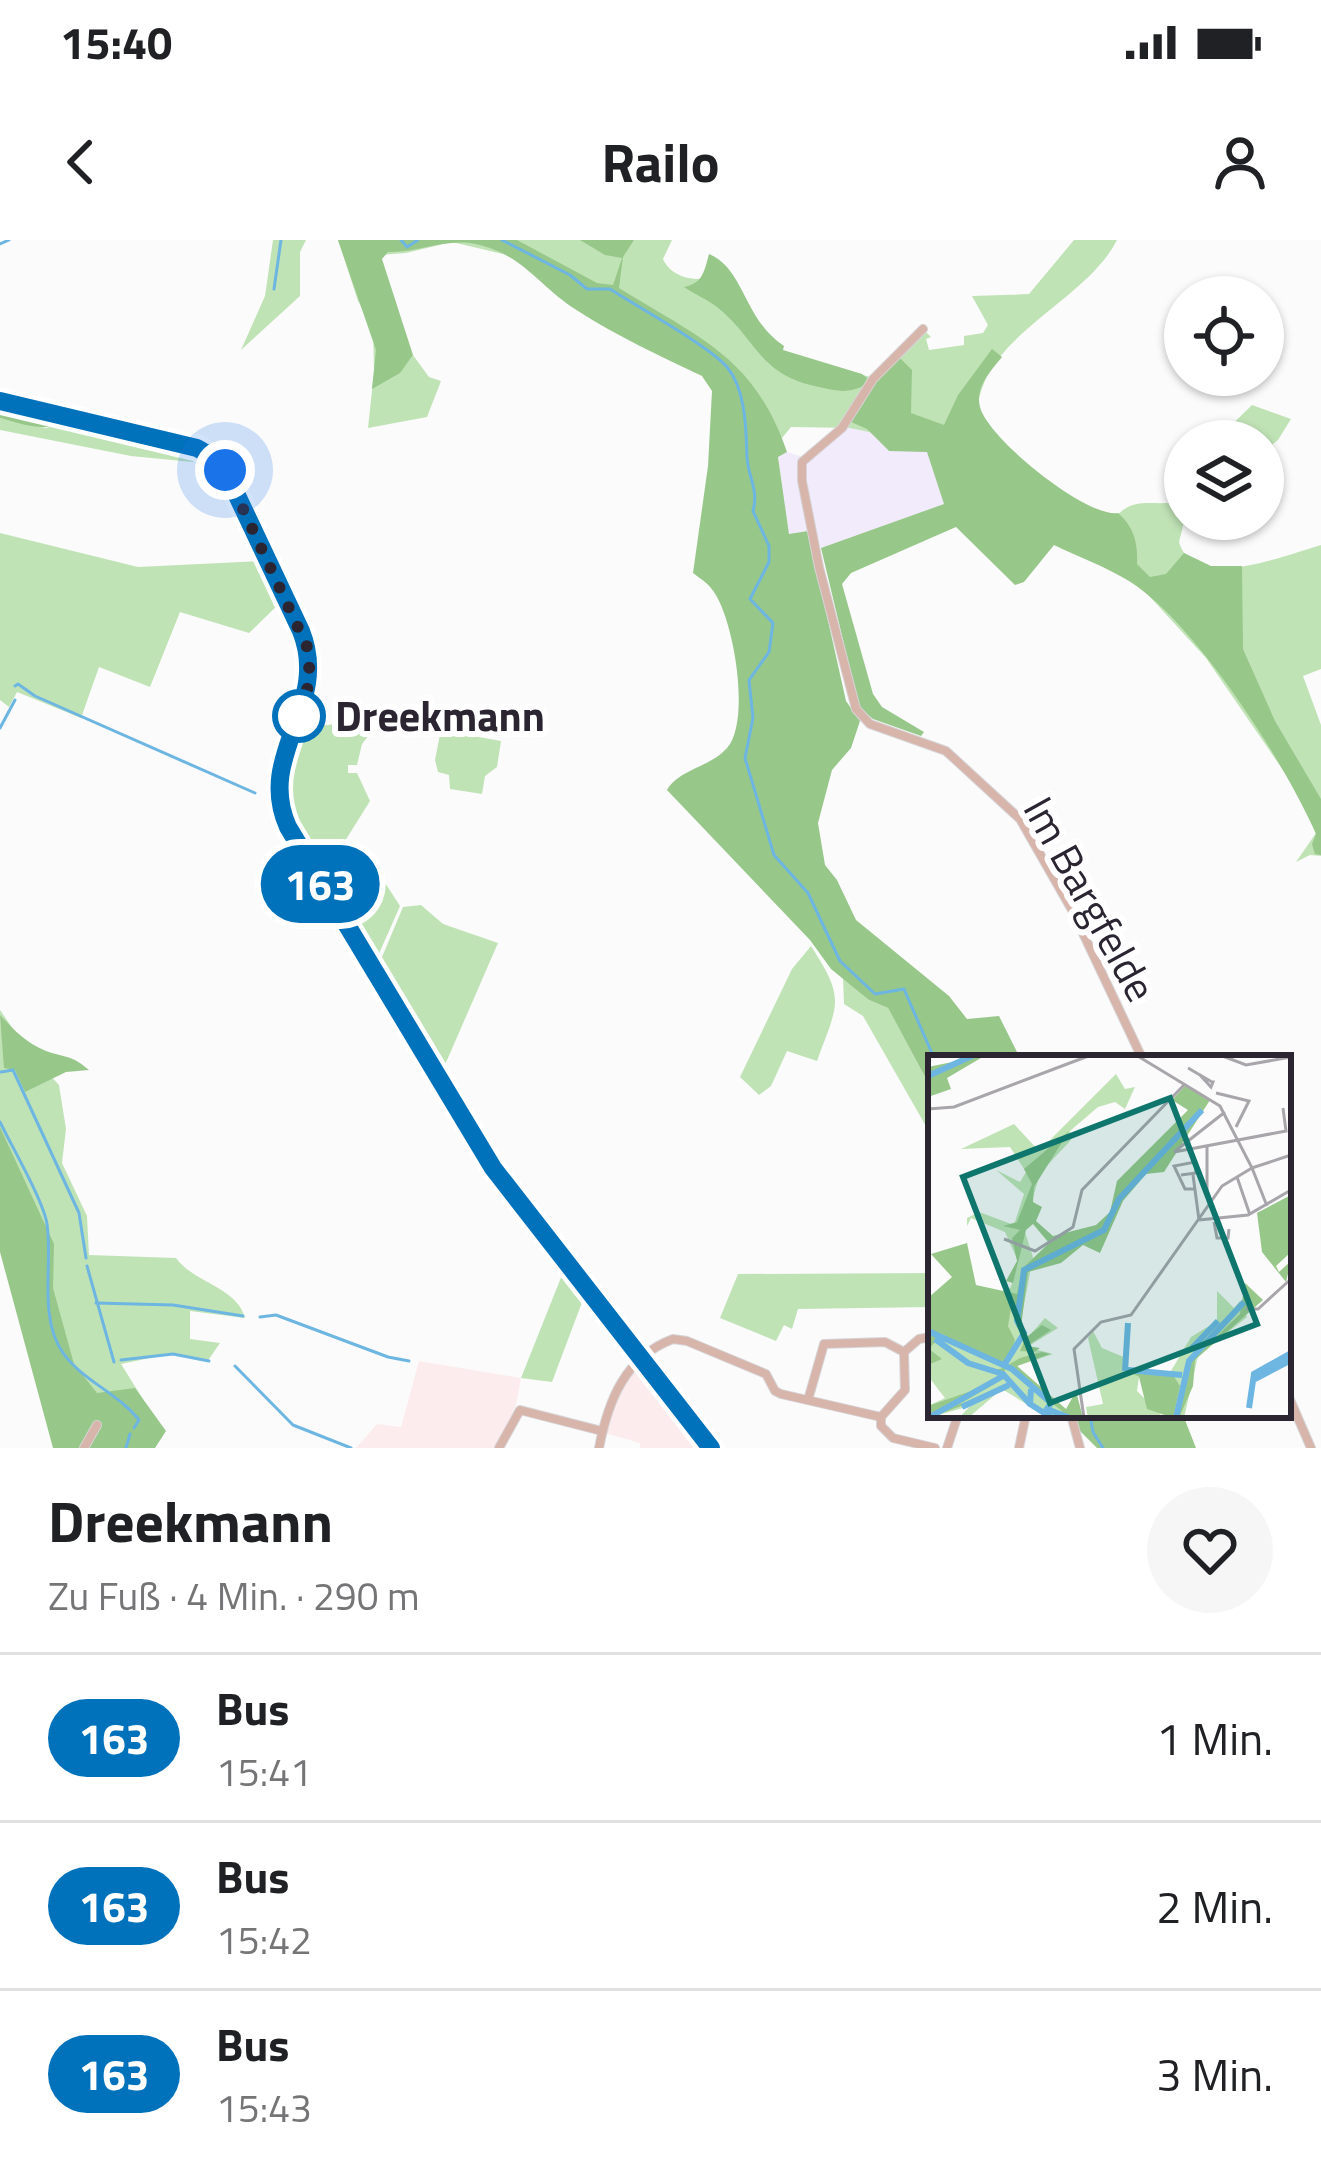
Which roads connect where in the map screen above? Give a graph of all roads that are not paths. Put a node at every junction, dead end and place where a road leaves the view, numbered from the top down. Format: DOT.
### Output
graph roads {
  1 [pos="923,329"];
  2 [pos="0,401"];
  3 [pos="1141,1055"];
  4 [pos="928,1338"];
  5 [pos="904,1352"];
  6 [pos="642,1359"];
  7 [pos="808,1400"];
  8 [pos="1291,1402"];
  9 [pos="957,1418"];
  10 [pos="1025,1418"];
  11 [pos="1072,1418"];
  12 [pos="881,1421"];
  13 [pos="97,1426"];
  14 [pos="602,1431"];
  15 [pos="83,1448"];
  16 [pos="499,1448"];
  17 [pos="599,1448"];
  18 [pos="711,1448"];
  19 [pos="935,1448"];
  20 [pos="947,1448"];
  21 [pos="1019,1448"];
  22 [pos="1080,1448"];
  23 [pos="1311,1448"];
  1 -- 3 [label="street, Im Bargfelde"];
  2 -- 6 [label="street"];
  4 -- 5 [label="street"];
  5 -- 7 [label="street"];
  5 -- 12 [label="street"];
  6 -- 7 [label="street"];
  6 -- 14 [label="street"];
  6 -- 18 [label="street"];
  7 -- 12 [label="street"];
  8 -- 23 [label="street"];
  9 -- 20 [label="street"];
  10 -- 21 [label="street"];
  11 -- 22 [label="street"];
  12 -- 19 [label="street"];
  13 -- 15 [label="street"];
  14 -- 16 [label="street"];
  14 -- 17 [label="street"];
}
